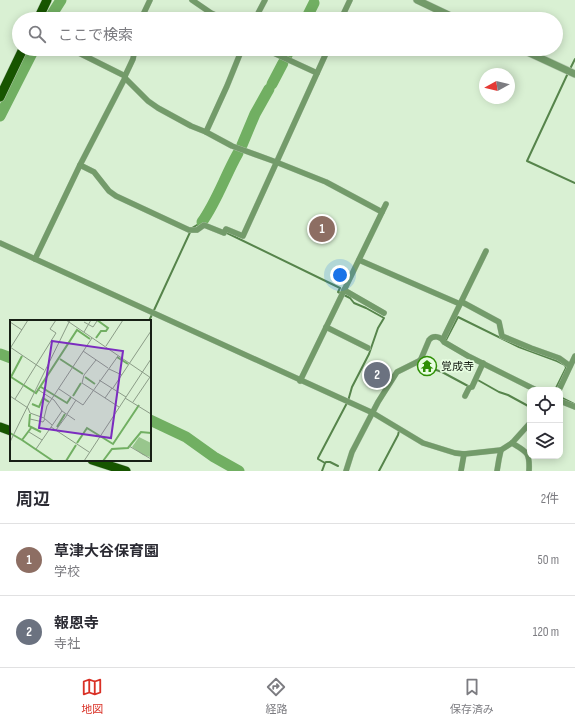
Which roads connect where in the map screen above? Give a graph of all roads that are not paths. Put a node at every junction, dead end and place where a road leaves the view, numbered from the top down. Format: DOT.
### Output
graph roads {
  1 [pos="47,0"];
  2 [pos="150,0"];
  3 [pos="192,0"];
  4 [pos="265,0"];
  5 [pos="350,0"];
  6 [pos="417,0"];
  7 [pos="41,12"];
  8 [pos="144,12"];
  9 [pos="210,12"];
  10 [pos="259,12"];
  11 [pos="344,12"];
  12 [pos="442,12"];
  13 [pos="20,56"];
  14 [pos="84,56"];
  15 [pos="133,56"];
  16 [pos="239,56"];
  17 [pos="280,56"];
  18 [pos="325,56"];
  19 [pos="536,56"];
  20 [pos="317,73"];
  21 [pos="575,74"];
  22 [pos="125,77"];
  23 [pos="0,97"];
  24 [pos="206,132"];
  25 [pos="276,162"];
  26 [pos="80,165"];
  27 [pos="386,204"];
  28 [pos="382,212"];
  29 [pos="0,243"];
  30 [pos="486,251"];
  31 [pos="35,259"];
  32 [pos="359,260"];
  33 [pos="344,290"];
  34 [pos="461,303"];
  35 [pos="384,313"];
  36 [pos="326,327"];
  37 [pos="443,339"];
  38 [pos="368,348"];
  39 [pos="575,356"];
  40 [pos="483,363"];
  41 [pos="570,366"];
  42 [pos="300,380"];
  43 [pos="530,387"];
  44 [pos="560,387"];
  45 [pos="465,396"];
  46 [pos="563,402"];
  47 [pos="575,407"];
  48 [pos="372,413"];
  49 [pos="527,426"];
  50 [pos="0,427"];
  51 [pos="10,431"];
  52 [pos="512,443"];
  53 [pos="501,450"];
  54 [pos="464,454"];
  55 [pos="95,461"];
  56 [pos="126,471"];
  57 [pos="346,471"];
  58 [pos="461,471"];
  59 [pos="497,471"];
  60 [pos="529,471"];
  1 -- 7 [label="main road"];
  2 -- 8 [label="street"];
  3 -- 9 [label="street"];
  4 -- 10 [label="street"];
  5 -- 11 [label="street"];
  6 -- 12 [label="street"];
  13 -- 23 [label="main road"];
  14 -- 22 [label="street"];
  15 -- 22 [label="street"];
  16 -- 24 [label="street"];
  17 -- 20 [label="street"];
  18 -- 20 [label="street"];
  19 -- 21 [label="street"];
  20 -- 25 [label="street"];
  22 -- 24 [label="street"];
  22 -- 26 [label="street"];
  24 -- 25 [label="street"];
  25 -- 26 [label="street"];
  25 -- 28 [label="street"];
  26 -- 31 [label="street"];
  27 -- 28 [label="street"];
  28 -- 32 [label="street"];
  29 -- 31 [label="street"];
  30 -- 34 [label="street"];
  31 -- 42 [label="street"];
  32 -- 33 [label="street"];
  32 -- 34 [label="street"];
  33 -- 35 [label="street"];
  33 -- 36 [label="street"];
  34 -- 37 [label="street"];
  34 -- 41 [label="street"];
  36 -- 38 [label="street"];
  36 -- 42 [label="street"];
  37 -- 40 [label="street"];
  37 -- 48 [label="street"];
  39 -- 41 [label="street"];
  40 -- 43 [label="street"];
  40 -- 45 [label="street"];
  41 -- 44 [label="street"];
  42 -- 48 [label="street"];
  46 -- 47 [label="street"];
  48 -- 54 [label="street"];
  48 -- 57 [label="street"];
  49 -- 52 [label="street"];
  50 -- 51 [label="main road"];
  52 -- 53 [label="street"];
  52 -- 60 [label="street"];
  53 -- 54 [label="street"];
  53 -- 59 [label="street"];
  54 -- 58 [label="street"];
  55 -- 56 [label="main road"];
}
